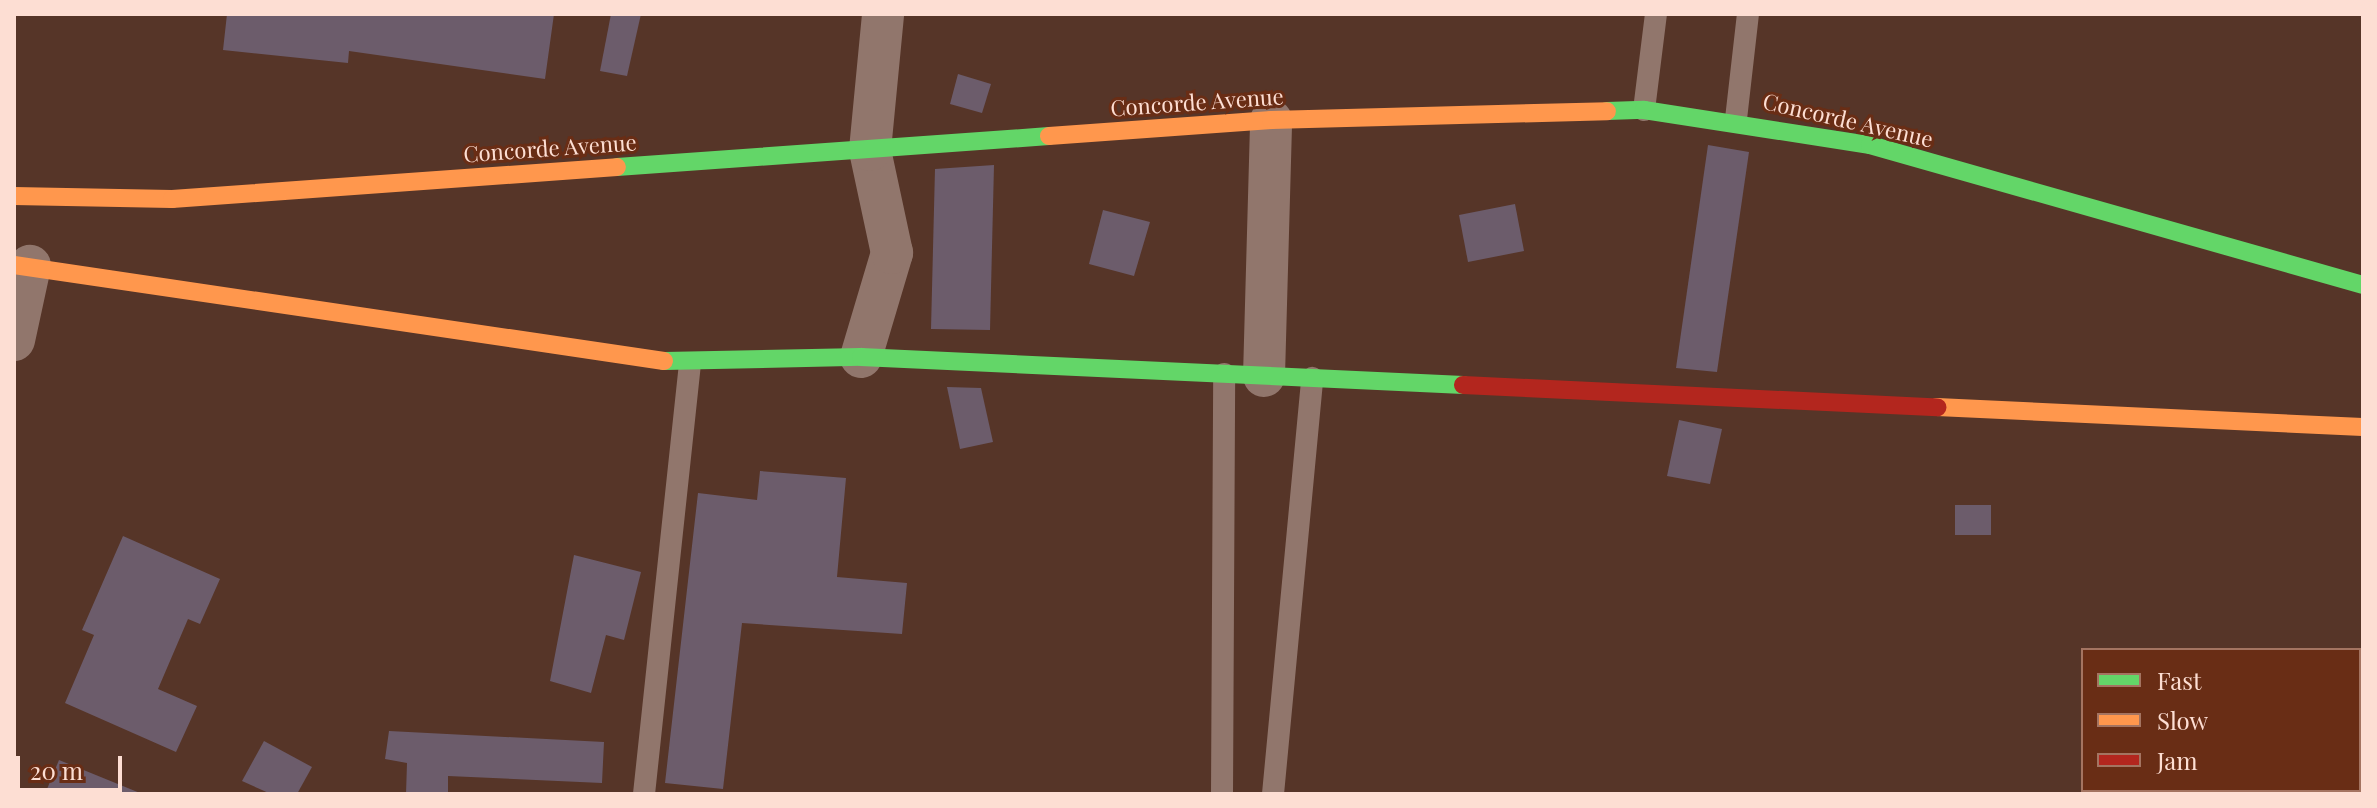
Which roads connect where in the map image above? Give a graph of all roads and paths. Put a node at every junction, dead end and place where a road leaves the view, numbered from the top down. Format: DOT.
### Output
graph roads {
  1 [pos="883,14"];
  2 [pos="1656,14"];
  3 [pos="1748,14"];
  4 [pos="1644,110"];
  5 [pos="1736,119"];
  6 [pos="1271,120"];
  7 [pos="870,150"];
  8 [pos="14,196"];
  9 [pos="22,265"];
  10 [pos="2363,285"];
  11 [pos="14,340"];
  12 [pos="861,357"];
  13 [pos="690,365"];
  14 [pos="1244,375"];
  15 [pos="1312,378"];
  16 [pos="2363,427"];
  17 [pos="644,794"];
  18 [pos="1222,794"];
  19 [pos="1273,794"];
  1 -- 7 [label="street"];
  2 -- 4 [label="lane"];
  3 -- 5 [label="lane"];
  4 -- 5 [label="street, Concorde Avenue"];
  4 -- 6 [label="street, Concorde Avenue"];
  5 -- 10 [label="street, Concorde Avenue"];
  6 -- 7 [label="street, Concorde Avenue"];
  6 -- 14 [label="street"];
  7 -- 8 [label="street, Concorde Avenue"];
  7 -- 12 [label="street"];
  9 -- 11 [label="street"];
  9 -- 13 [label="street"];
  12 -- 13 [label="street"];
  12 -- 14 [label="street"];
  13 -- 17 [label="lane"];
  14 -- 15 [label="street"];
  14 -- 18 [label="lane"];
  15 -- 16 [label="street"];
  15 -- 19 [label="lane"];
}
